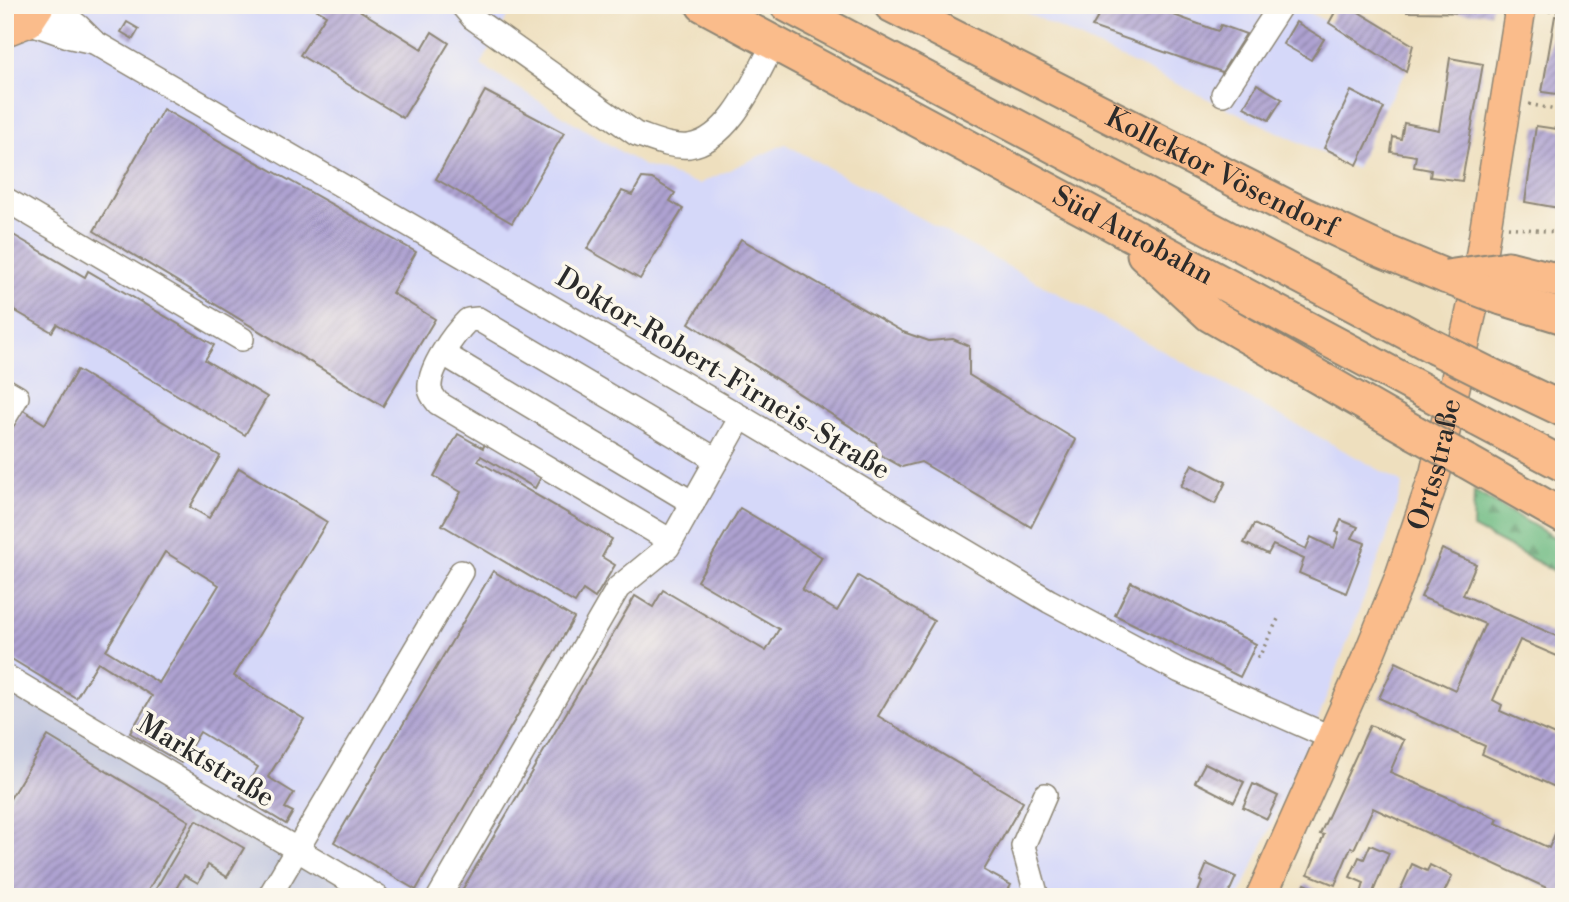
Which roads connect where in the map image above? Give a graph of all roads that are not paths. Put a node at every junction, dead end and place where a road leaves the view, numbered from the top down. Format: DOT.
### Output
graph roads {
  1 [pos="462,5"];
  2 [pos="703,5"];
  3 [pos="787,5"];
  4 [pos="891,5"];
  5 [pos="1281,5"];
  6 [pos="1531,7"];
  7 [pos="31,16"];
  8 [pos="774,43"];
  9 [pos="1223,94"];
  10 [pos="5,199"];
  11 [pos="1111,224"];
  12 [pos="1564,282"];
  13 [pos="1505,283"];
  14 [pos="1564,310"];
  15 [pos="1564,317"];
  16 [pos="242,339"];
  17 [pos="443,354"];
  18 [pos="5,390"];
  19 [pos="1563,410"];
  20 [pos="5,417"];
  21 [pos="741,417"];
  22 [pos="718,460"];
  23 [pos="1564,465"];
  24 [pos="693,503"];
  25 [pos="1564,517"];
  26 [pos="671,541"];
  27 [pos="461,572"];
  28 [pos="5,676"];
  29 [pos="1332,738"];
  30 [pos="1045,795"];
  31 [pos="297,849"];
  32 [pos="268,897"];
  33 [pos="377,897"];
  34 [pos="439,897"];
  35 [pos="1037,897"];
  36 [pos="1261,897"];
  1 -- 8 [label="street"];
  2 -- 8 [label="highway, Süd Autobahn"];
  3 -- 19 [label="highway, Süd Autobahn, bridge"];
  4 -- 13 [label="highway, Kollektor Vösendorf, bridge"];
  5 -- 9 [label="street"];
  6 -- 29 [label="main road, Ortsstraße"];
  7 -- 21 [label="street, Doktor-Robert-Firneis-Straße"];
  8 -- 11 [label="highway, Süd Autobahn"];
  10 -- 16 [label="street"];
  11 -- 23 [label="highway, Süd Autobahn, bridge"];
  11 -- 25 [label="highway, bridge"];
  12 -- 13 [label="highway"];
  13 -- 14 [label="highway"];
  13 -- 15 [label="highway, Kollektor Vösendorf"];
  17 -- 22 [label="street"];
  17 -- 24 [label="street"];
  17 -- 26 [label="street"];
  18 -- 20 [label="street"];
  21 -- 22 [label="street"];
  21 -- 29 [label="street, Doktor-Robert-Firneis-Straße"];
  22 -- 24 [label="street"];
  24 -- 26 [label="street"];
  26 -- 34 [label="street"];
  27 -- 31 [label="street"];
  28 -- 31 [label="street, Marktstraße"];
  29 -- 36 [label="main road, Ortsstraße"];
  30 -- 35 [label="street"];
  31 -- 32 [label="street"];
  31 -- 33 [label="street, Marktstraße"];
}
